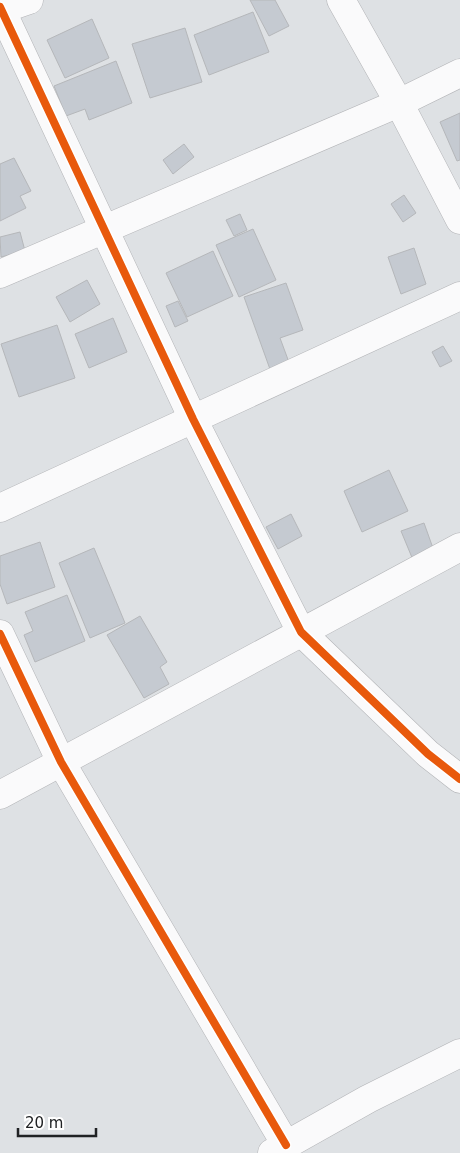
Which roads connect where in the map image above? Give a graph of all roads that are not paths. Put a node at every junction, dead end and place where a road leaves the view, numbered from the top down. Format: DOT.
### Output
graph roads {
  1 [pos="29,0"];
  2 [pos="341,0"];
  3 [pos="0,9"];
  4 [pos="460,73"];
  5 [pos="399,103"];
  6 [pos="460,220"];
  7 [pos="103,230"];
  8 [pos="0,274"];
  9 [pos="460,296"];
  10 [pos="193,419"];
  11 [pos="0,508"];
  12 [pos="460,546"];
  13 [pos="302,632"];
  14 [pos="0,634"];
  15 [pos="61,762"];
  16 [pos="460,779"];
  17 [pos="0,795"];
  18 [pos="460,1053"];
  19 [pos="279,1149"];
  1 -- 3 [label="street"];
  2 -- 5 [label="street"];
  3 -- 7 [label="street"];
  4 -- 5 [label="street"];
  5 -- 6 [label="street"];
  5 -- 7 [label="street"];
  7 -- 8 [label="street"];
  7 -- 10 [label="street"];
  9 -- 10 [label="street"];
  10 -- 11 [label="street"];
  10 -- 13 [label="street"];
  12 -- 13 [label="street"];
  13 -- 15 [label="street"];
  13 -- 16 [label="street"];
  14 -- 15 [label="street"];
  15 -- 17 [label="street"];
  15 -- 19 [label="street"];
  18 -- 19 [label="street"];
}
